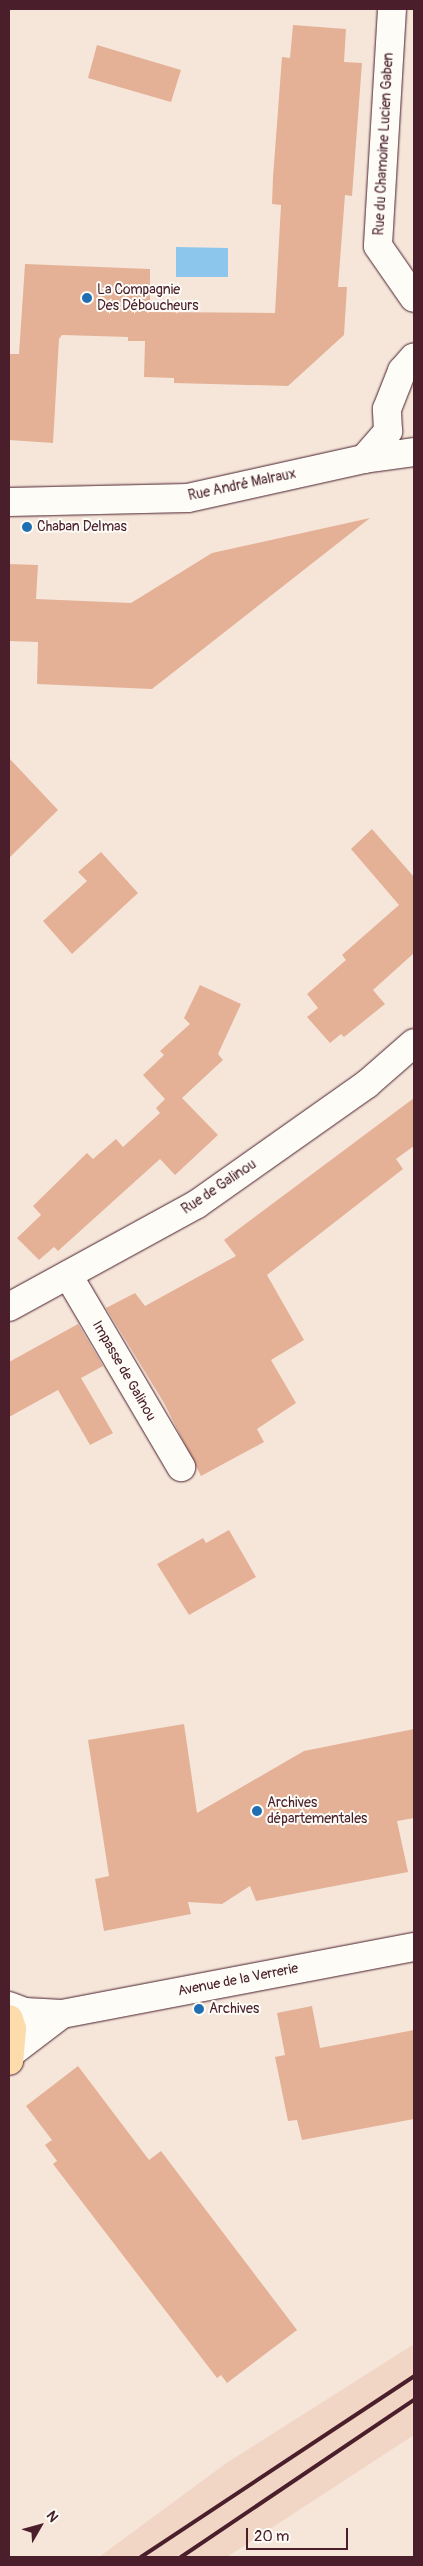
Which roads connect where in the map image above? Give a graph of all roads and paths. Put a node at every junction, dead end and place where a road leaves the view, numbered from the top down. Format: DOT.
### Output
graph roads {
  1 [pos="392,9"];
  2 [pos="414,298"];
  3 [pos="414,357"];
  4 [pos="414,452"];
  5 [pos="364,458"];
  6 [pos="9,502"];
  7 [pos="414,1043"];
  8 [pos="68,1275"];
  9 [pos="9,1307"];
  10 [pos="181,1467"];
  11 [pos="414,1947"];
  12 [pos="9,2006"];
  13 [pos="62,2014"];
  14 [pos="9,2018"];
  15 [pos="10,2057"];
  1 -- 2 [label="street, Rue du Chamoine Lucien Gaben"];
  3 -- 5 [label="street"];
  4 -- 5 [label="street, Rue André Malraux"];
  5 -- 6 [label="street, Rue André Malraux"];
  7 -- 8 [label="street, Rue de Galinou"];
  8 -- 9 [label="street, Rue de Galinou"];
  8 -- 10 [label="street, Impasse de Galinou"];
  11 -- 13 [label="street, Avenue de la Verrerie"];
  12 -- 13 [label="street, Avenue de la Verrerie"];
  13 -- 15 [label="street, Avenue de la Verrerie"];
  14 -- 15 [label="main road"];
}
